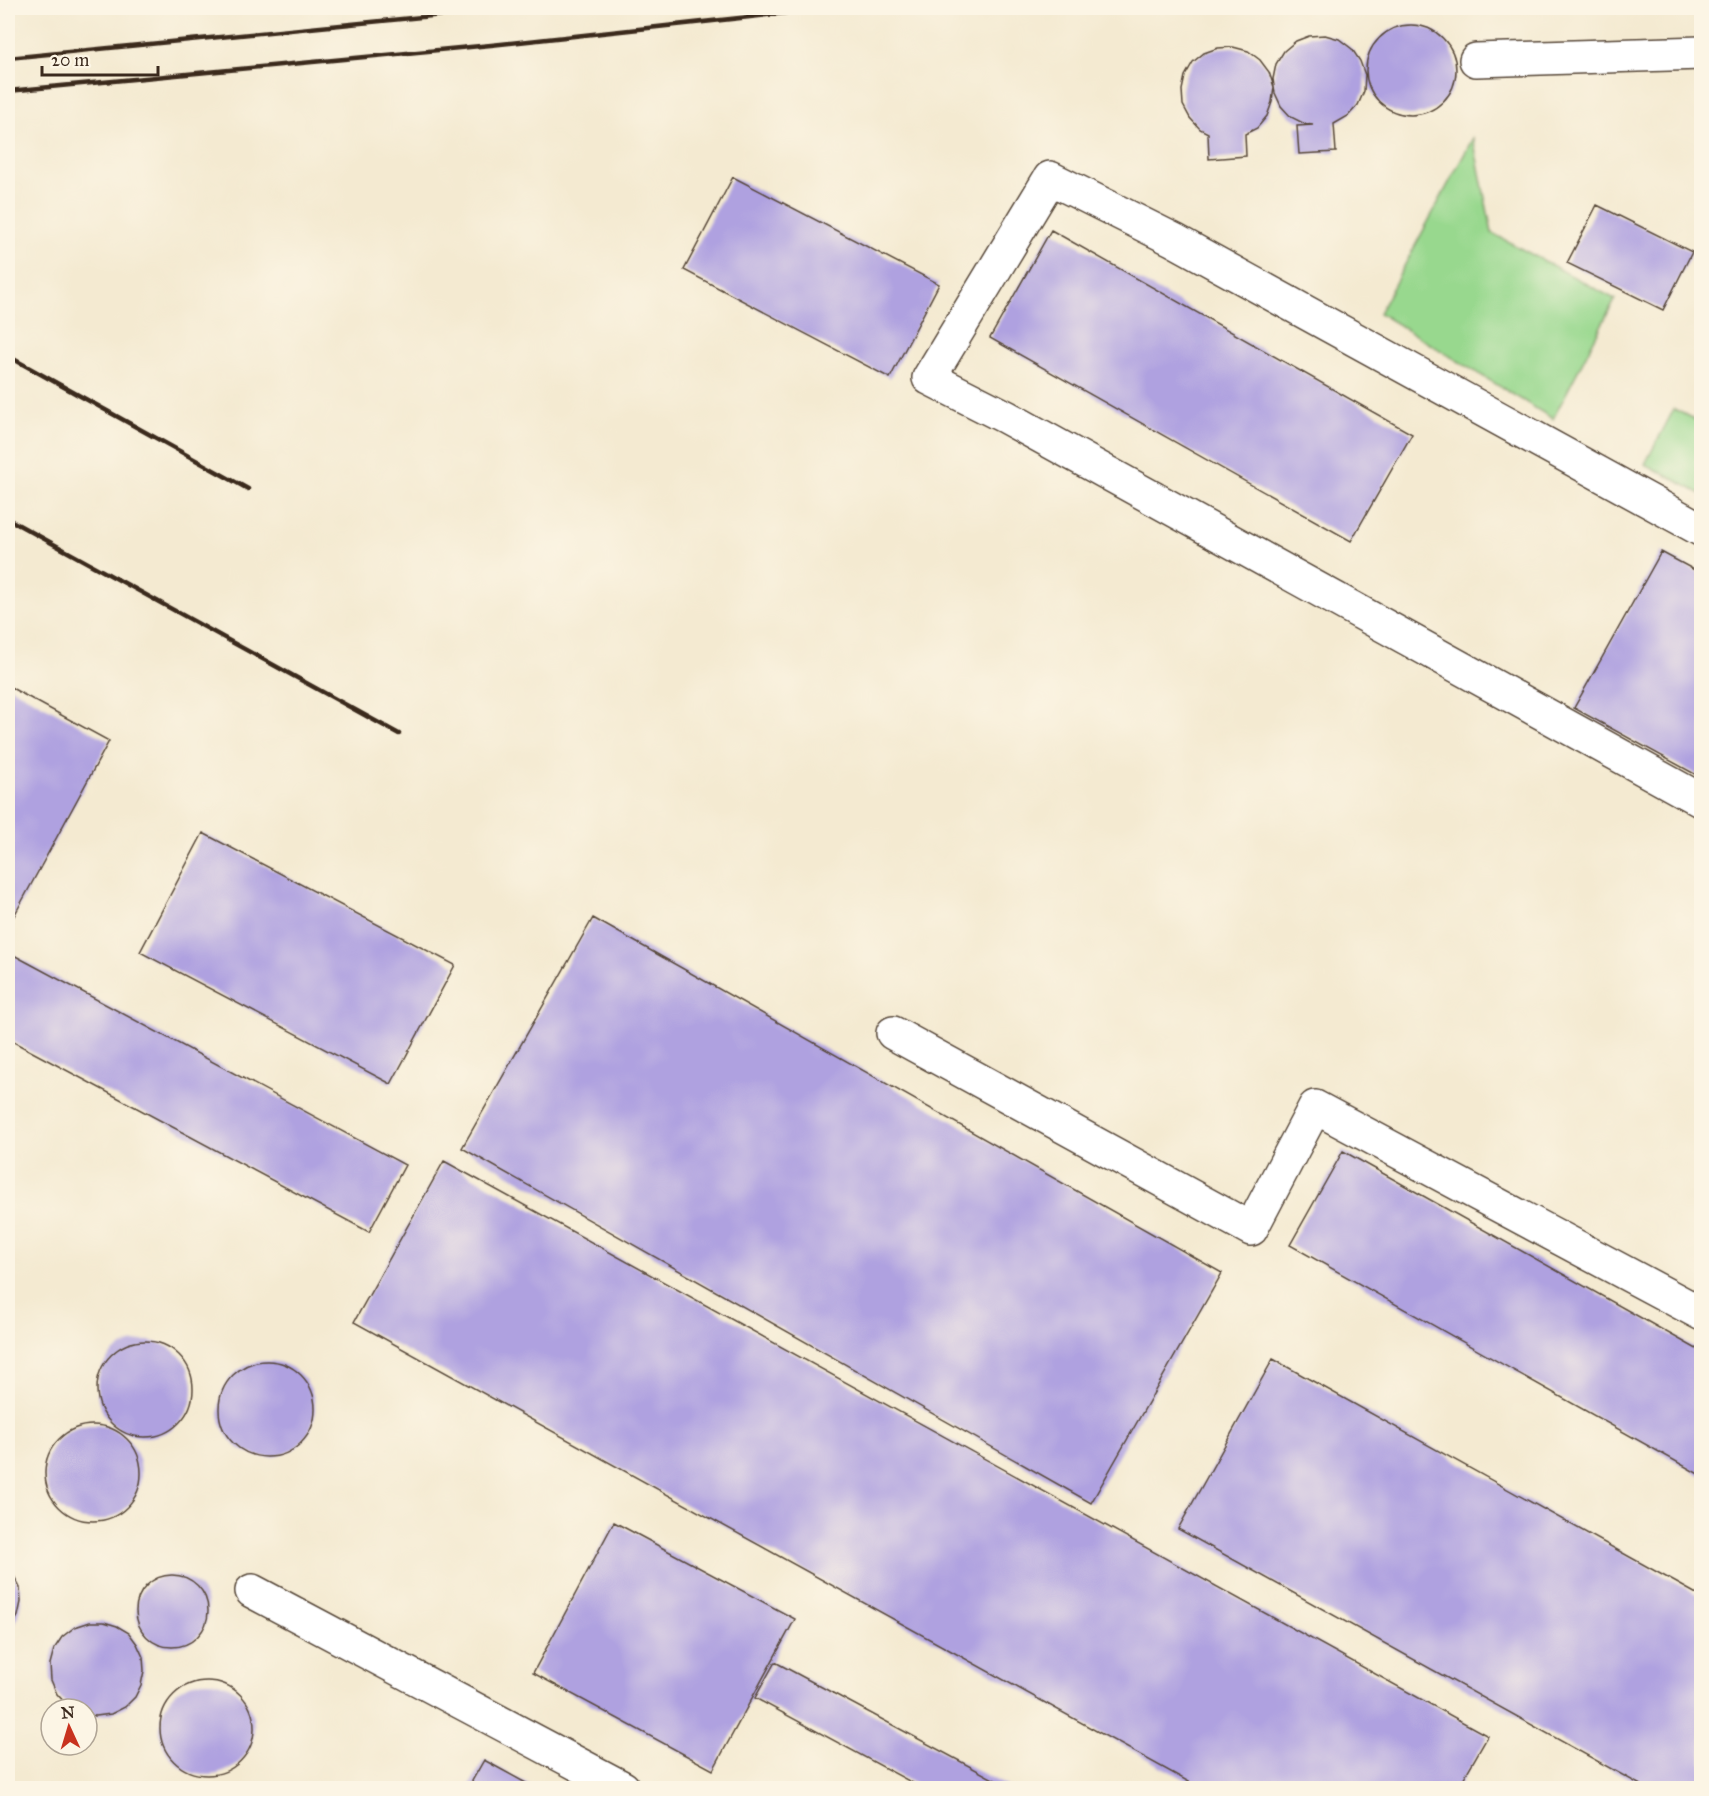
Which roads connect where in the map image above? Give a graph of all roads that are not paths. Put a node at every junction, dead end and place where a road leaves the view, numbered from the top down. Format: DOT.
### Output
graph roads {
  1 [pos="1701,53"];
  2 [pos="1476,60"];
  3 [pos="1701,530"];
  4 [pos="1701,801"];
  5 [pos="893,1033"];
  6 [pos="1701,1314"];
  7 [pos="252,1591"];
  8 [pos="622,1788"];
  1 -- 2 [label="lane"];
  3 -- 4 [label="lane"];
  5 -- 6 [label="lane"];
  7 -- 8 [label="lane"];
}
